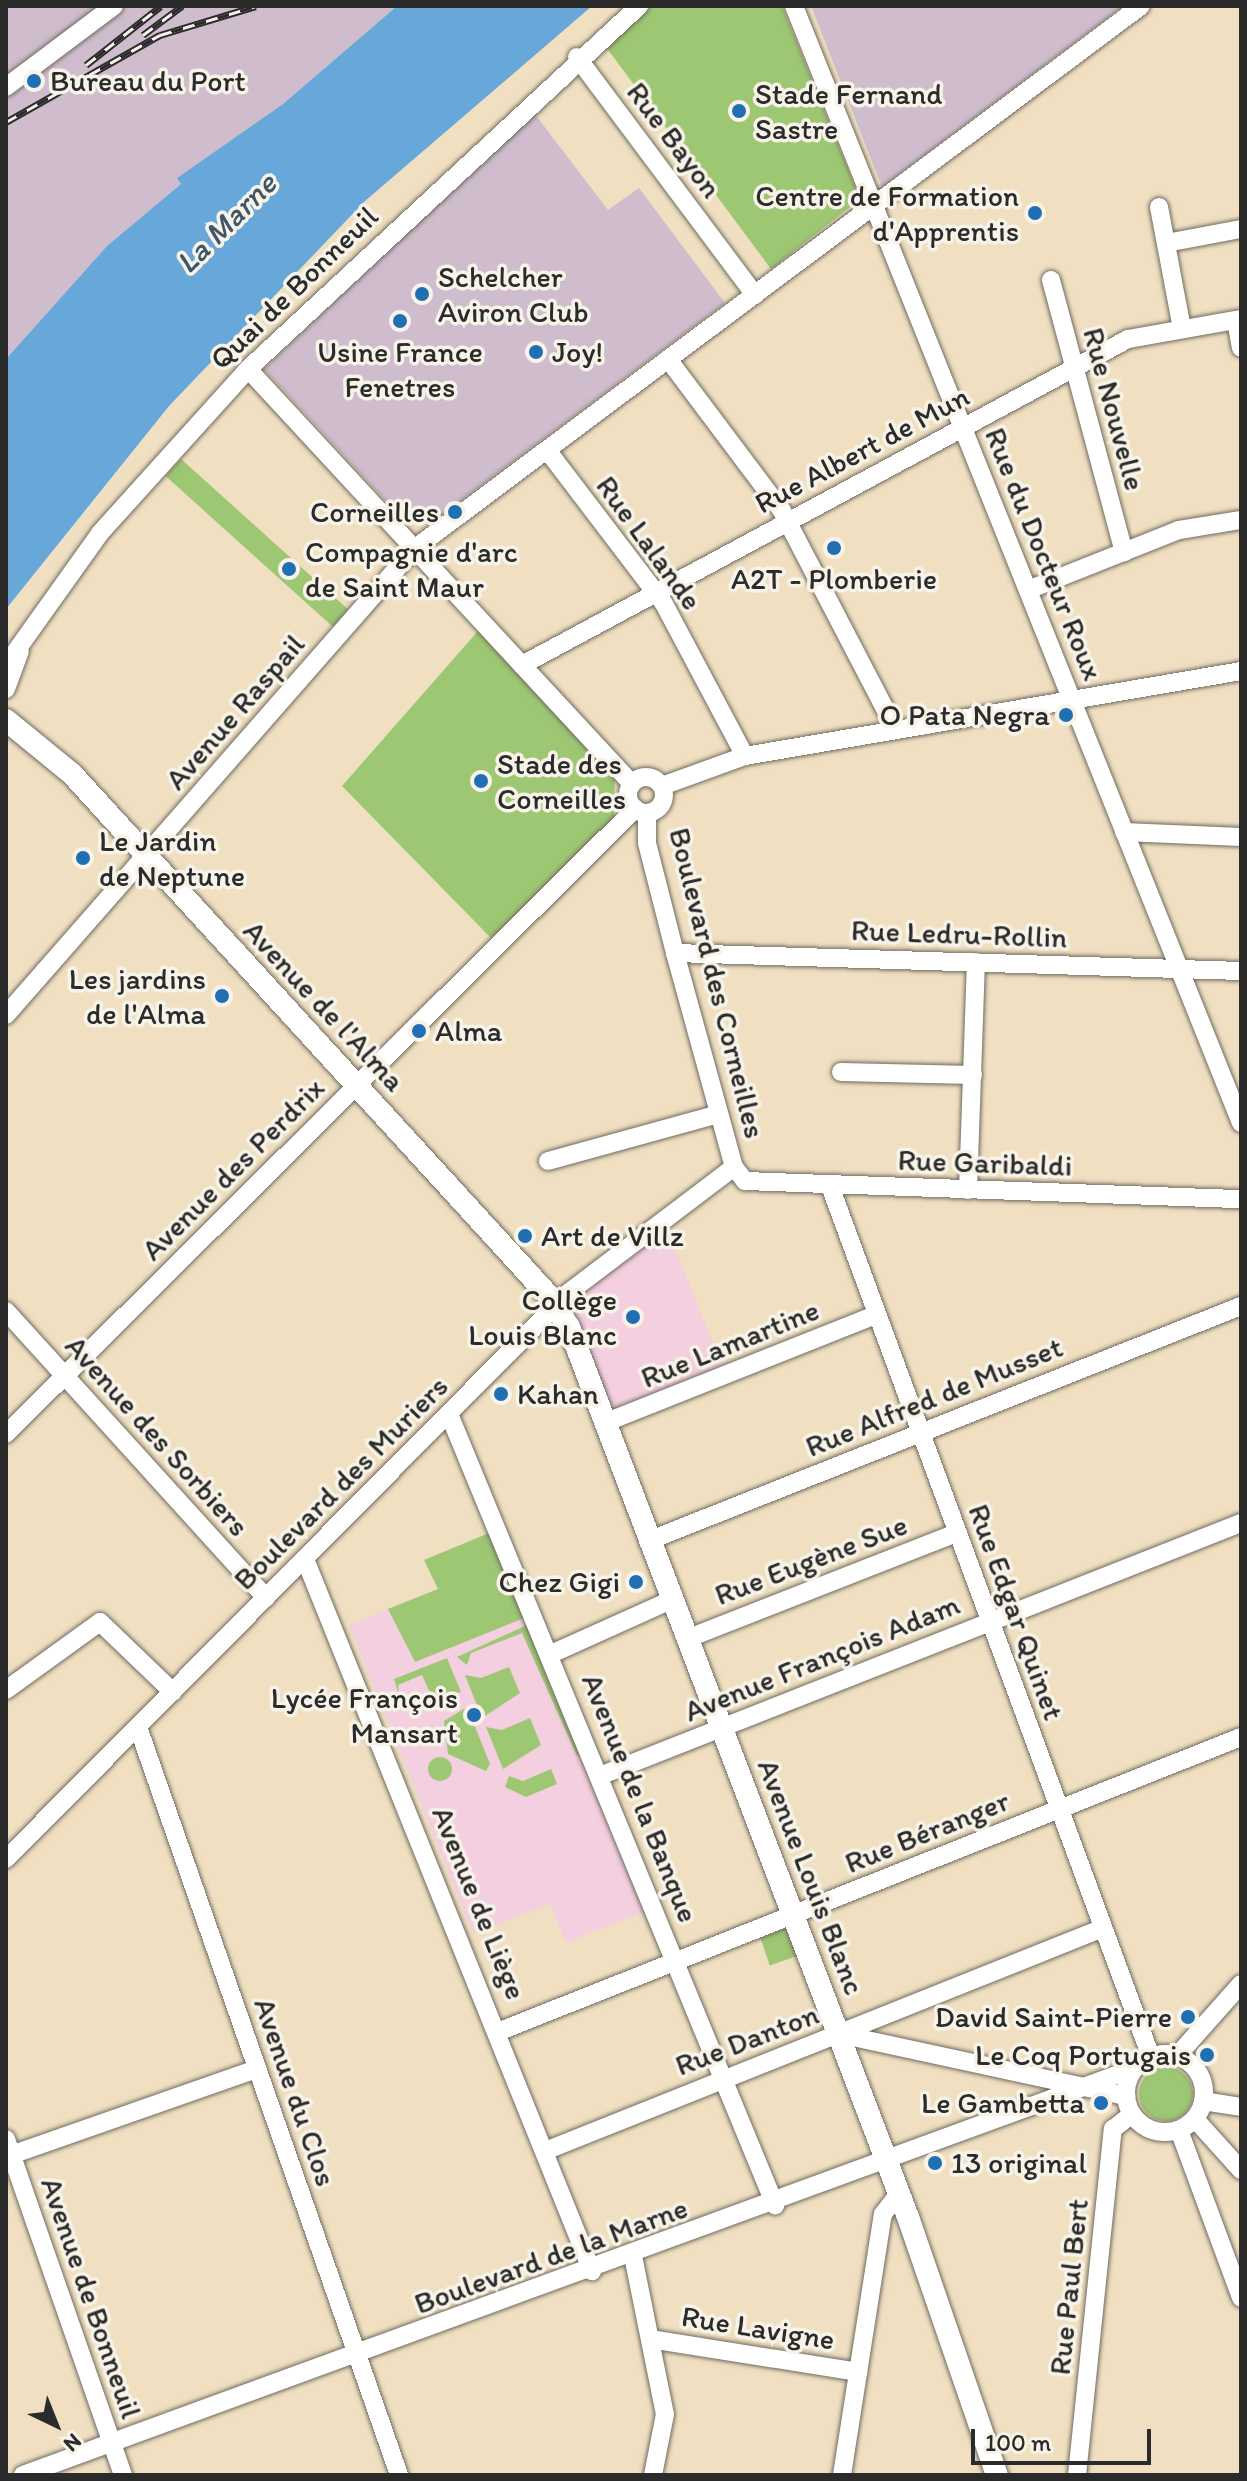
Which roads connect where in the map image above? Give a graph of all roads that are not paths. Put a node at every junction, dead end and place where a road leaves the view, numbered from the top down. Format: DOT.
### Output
graph roads {
  1 [pos="114,6"];
  2 [pos="639,6"];
  3 [pos="794,6"];
  4 [pos="1141,6"];
  5 [pos="90,13"];
  6 [pos="578,60"];
  7 [pos="6,87"];
  8 [pos="874,206"];
  9 [pos="1159,207"];
  10 [pos="1241,229"];
  11 [pos="1166,243"];
  12 [pos="1051,280"];
  13 [pos="755,295"];
  14 [pos="1238,320"];
  15 [pos="1182,329"];
  16 [pos="1241,348"];
  17 [pos="668,359"];
  18 [pos="1074,368"];
  19 [pos="248,369"];
  20 [pos="963,428"];
  21 [pos="547,450"];
  22 [pos="1241,520"];
  23 [pos="787,522"];
  24 [pos="414,549"];
  25 [pos="1124,552"];
  26 [pos="1028,590"];
  27 [pos="655,592"];
  28 [pos="22,641"];
  29 [pos="6,665"];
  30 [pos="522,665"];
  31 [pos="1241,671"];
  32 [pos="6,689"];
  33 [pos="1073,701"];
  34 [pos="6,720"];
  35 [pos="896,730"];
  36 [pos="745,756"];
  37 [pos="632,784"];
  38 [pos="662,786"];
  39 [pos="641,811"];
  40 [pos="1124,832"];
  41 [pos="1241,837"];
  42 [pos="147,855"];
  43 [pos="675,953"];
  44 [pos="976,962"];
  45 [pos="1178,969"];
  46 [pos="1241,971"];
  47 [pos="6,1015"];
  48 [pos="841,1072"];
  49 [pos="973,1075"];
  50 [pos="356,1086"];
  51 [pos="719,1114"];
  52 [pos="1241,1123"];
  53 [pos="548,1161"];
  54 [pos="734,1167"];
  55 [pos="830,1186"];
  56 [pos="968,1190"];
  57 [pos="1241,1199"];
  58 [pos="556,1306"];
  59 [pos="1241,1306"];
  60 [pos="6,1311"];
  61 [pos="876,1315"];
  62 [pos="64,1375"];
  63 [pos="449,1414"];
  64 [pos="604,1423"];
  65 [pos="920,1433"];
  66 [pos="6,1434"];
  67 [pos="1241,1523"];
  68 [pos="956,1533"];
  69 [pos="648,1541"];
  70 [pos="305,1559"];
  71 [pos="266,1598"];
  72 [pos="671,1600"];
  73 [pos="990,1622"];
  74 [pos="686,1639"];
  75 [pos="551,1654"];
  76 [pos="6,1690"];
  77 [pos="173,1692"];
  78 [pos="138,1727"];
  79 [pos="722,1728"];
  80 [pos="1241,1737"];
  81 [pos="602,1775"];
  82 [pos="1060,1809"];
  83 [pos="6,1859"];
  84 [pos="793,1915"];
  85 [pos="1103,1928"];
  86 [pos="675,1960"];
  87 [pos="1241,1984"];
  88 [pos="500,2031"];
  89 [pos="839,2034"];
  90 [pos="1177,2056"];
  91 [pos="1151,2057"];
  92 [pos="1135,2068"];
  93 [pos="257,2069"];
  94 [pos="723,2078"];
  95 [pos="1097,2085"];
  96 [pos="1129,2105"];
  97 [pos="1241,2107"];
  98 [pos="1199,2110"];
  99 [pos="1179,2130"];
  100 [pos="9,2147"];
  101 [pos="545,2151"];
  102 [pos="887,2164"];
  103 [pos="1241,2170"];
  104 [pos="898,2195"];
  105 [pos="775,2205"];
  106 [pos="633,2256"];
  107 [pos="592,2271"];
  108 [pos="1241,2298"];
  109 [pos="650,2339"];
  110 [pos="357,2355"];
  111 [pos="858,2372"];
  112 [pos="111,2443"];
  113 [pos="23,2475"];
  114 [pos="123,2475"];
  115 [pos="399,2475"];
  116 [pos="653,2475"];
  117 [pos="842,2475"];
  118 [pos="997,2475"];
  119 [pos="1077,2475"];
  1 -- 5 [label="street"];
  2 -- 6 [label="street, Quai de Bonneuil"];
  3 -- 8 [label="street, Rue du Docteur Roux"];
  4 -- 8 [label="street, Avenue Raspail"];
  5 -- 7 [label="street"];
  6 -- 13 [label="street, Rue Bayon"];
  6 -- 19 [label="street, Quai de Bonneuil"];
  8 -- 13 [label="street, Avenue Raspail"];
  8 -- 20 [label="street, Rue du Docteur Roux"];
  9 -- 11 [label="street"];
  10 -- 11 [label="street"];
  11 -- 15 [label="street"];
  12 -- 18 [label="street, Rue Nouvelle"];
  13 -- 17 [label="street, Avenue Raspail"];
  14 -- 15 [label="street, Rue Albert de Mun"];
  14 -- 16 [label="street"];
  15 -- 18 [label="street, Rue Albert de Mun"];
  17 -- 21 [label="street, Avenue Raspail"];
  17 -- 23 [label="street"];
  18 -- 20 [label="street, Rue Albert de Mun"];
  18 -- 25 [label="street, Rue Nouvelle"];
  19 -- 24 [label="street"];
  19 -- 28 [label="street, Quai de Bonneuil"];
  20 -- 23 [label="street, Rue Albert de Mun"];
  20 -- 26 [label="street, Rue du Docteur Roux"];
  21 -- 24 [label="street, Avenue Raspail"];
  21 -- 27 [label="street, Rue Lalande"];
  22 -- 25 [label="street"];
  23 -- 27 [label="street, Rue Albert de Mun"];
  23 -- 35 [label="street"];
  24 -- 30 [label="street"];
  24 -- 42 [label="street, Avenue Raspail"];
  25 -- 26 [label="street"];
  26 -- 33 [label="street, Rue du Docteur Roux"];
  27 -- 30 [label="street, Rue Albert de Mun"];
  27 -- 36 [label="street, Rue Lalande"];
  28 -- 29 [label="street, Quai de Bonneuil"];
  28 -- 32 [label="street, Quai de Bonneuil"];
  30 -- 37 [label="street"];
  31 -- 33 [label="street"];
  33 -- 35 [label="street"];
  33 -- 40 [label="street, Rue du Docteur Roux"];
  34 -- 42 [label="main road, Avenue de l'Alma"];
  35 -- 36 [label="street"];
  36 -- 38 [label="street"];
  37 -- 38 [label="street"];
  37 -- 39 [label="street, Boulevard des Corneilles"];
  38 -- 39 [label="street, Avenue des Perdrix"];
  39 -- 43 [label="street, Boulevard des Corneilles"];
  39 -- 50 [label="street, Avenue des Perdrix"];
  40 -- 41 [label="street"];
  40 -- 45 [label="street, Rue du Docteur Roux"];
  42 -- 47 [label="street, Avenue Raspail"];
  42 -- 50 [label="main road, Avenue de l'Alma"];
  43 -- 44 [label="street, Rue Ledru-Rollin"];
  43 -- 51 [label="street, Boulevard des Corneilles"];
  44 -- 45 [label="street, Rue Ledru-Rollin"];
  44 -- 49 [label="street"];
  45 -- 46 [label="street, Rue Ledru-Rollin"];
  45 -- 52 [label="street, Rue du Docteur Roux"];
  48 -- 49 [label="street"];
  49 -- 56 [label="street"];
  50 -- 58 [label="main road, Avenue de l'Alma"];
  50 -- 62 [label="street, Avenue des Perdrix"];
  51 -- 53 [label="street"];
  51 -- 54 [label="street, Boulevard des Corneilles"];
  54 -- 55 [label="street, Rue Garibaldi"];
  54 -- 58 [label="street, Boulevard des Muriers"];
  55 -- 56 [label="street, Rue Garibaldi"];
  55 -- 61 [label="street, Rue Edgar Quinet"];
  56 -- 57 [label="street, Rue Garibaldi"];
  58 -- 63 [label="street, Boulevard des Muriers"];
  58 -- 64 [label="main road, Avenue Louis Blanc"];
  59 -- 65 [label="street, Rue Alfred de Musset"];
  60 -- 62 [label="street, Avenue des Sorbiers"];
  61 -- 64 [label="street, Rue Lamartine"];
  61 -- 65 [label="street, Rue Edgar Quinet"];
  62 -- 66 [label="street, Avenue des Perdrix"];
  62 -- 71 [label="street, Avenue des Sorbiers"];
  63 -- 70 [label="street, Boulevard des Muriers"];
  63 -- 75 [label="street, Avenue de la Banque"];
  64 -- 69 [label="main road, Avenue Louis Blanc"];
  65 -- 68 [label="street, Rue Edgar Quinet"];
  65 -- 69 [label="street, Rue Alfred de Musset"];
  67 -- 73 [label="street, Avenue François Adam"];
  68 -- 73 [label="street, Rue Edgar Quinet"];
  68 -- 74 [label="street, Rue Eugène Sue"];
  69 -- 72 [label="main road, Avenue Louis Blanc"];
  70 -- 71 [label="street, Boulevard des Muriers"];
  70 -- 88 [label="street, Avenue de Liège"];
  71 -- 77 [label="street, Boulevard des Muriers"];
  72 -- 74 [label="main road, Avenue Louis Blanc"];
  72 -- 75 [label="street"];
  73 -- 79 [label="street, Avenue François Adam"];
  73 -- 82 [label="street, Rue Edgar Quinet"];
  74 -- 79 [label="main road, Avenue Louis Blanc"];
  75 -- 81 [label="street, Avenue de la Banque"];
  76 -- 77 [label="street"];
  77 -- 78 [label="street, Boulevard des Muriers"];
  78 -- 83 [label="street, Boulevard des Muriers"];
  78 -- 93 [label="street, Avenue du Clos"];
  79 -- 81 [label="street, Avenue François Adam"];
  79 -- 84 [label="main road, Avenue Louis Blanc"];
  80 -- 82 [label="street, Rue Béranger"];
  81 -- 86 [label="street, Avenue de la Banque"];
  82 -- 84 [label="street, Rue Béranger"];
  82 -- 85 [label="street, Rue Edgar Quinet"];
  84 -- 86 [label="street, Rue Béranger"];
  84 -- 89 [label="main road, Avenue Louis Blanc"];
  85 -- 89 [label="street, Rue Danton"];
  85 -- 91 [label="street, Rue Edgar Quinet"];
  86 -- 88 [label="street, Rue Béranger"];
  86 -- 94 [label="street, Avenue de la Banque"];
  87 -- 90 [label="street"];
  88 -- 101 [label="street, Avenue de Liège"];
  89 -- 94 [label="street, Rue Danton"];
  89 -- 95 [label="street"];
  89 -- 102 [label="main road, Avenue Louis Blanc"];
  90 -- 91 [label="street"];
  90 -- 98 [label="street"];
  91 -- 92 [label="street"];
  92 -- 95 [label="street, Boulevard de la Marne"];
  92 -- 96 [label="street"];
  93 -- 100 [label="street"];
  93 -- 110 [label="street, Avenue du Clos"];
  94 -- 101 [label="street, Rue Danton"];
  94 -- 105 [label="street, Avenue de la Banque"];
  95 -- 96 [label="street"];
  95 -- 102 [label="street, Boulevard de la Marne"];
  96 -- 99 [label="street"];
  96 -- 119 [label="street, Rue Paul Bert"];
  97 -- 98 [label="street"];
  98 -- 99 [label="street"];
  98 -- 103 [label="street"];
  99 -- 108 [label="street"];
  100 -- 112 [label="street, Avenue de Bonneuil"];
  101 -- 107 [label="street, Avenue de Liège"];
  102 -- 104 [label="main road, Avenue Louis Blanc"];
  102 -- 105 [label="street, Boulevard de la Marne"];
  104 -- 111 [label="street"];
  104 -- 118 [label="main road, Avenue Louis Blanc"];
  105 -- 106 [label="street, Boulevard de la Marne"];
  106 -- 107 [label="street, Boulevard de la Marne"];
  106 -- 109 [label="street"];
  107 -- 110 [label="street, Boulevard de la Marne"];
  109 -- 111 [label="street, Rue Lavigne"];
  109 -- 116 [label="street"];
  110 -- 112 [label="street, Boulevard de la Marne"];
  110 -- 115 [label="street, Avenue du Clos"];
  111 -- 117 [label="street"];
  112 -- 113 [label="street, Boulevard de la Marne"];
  112 -- 114 [label="street, Avenue de Bonneuil"];
}
